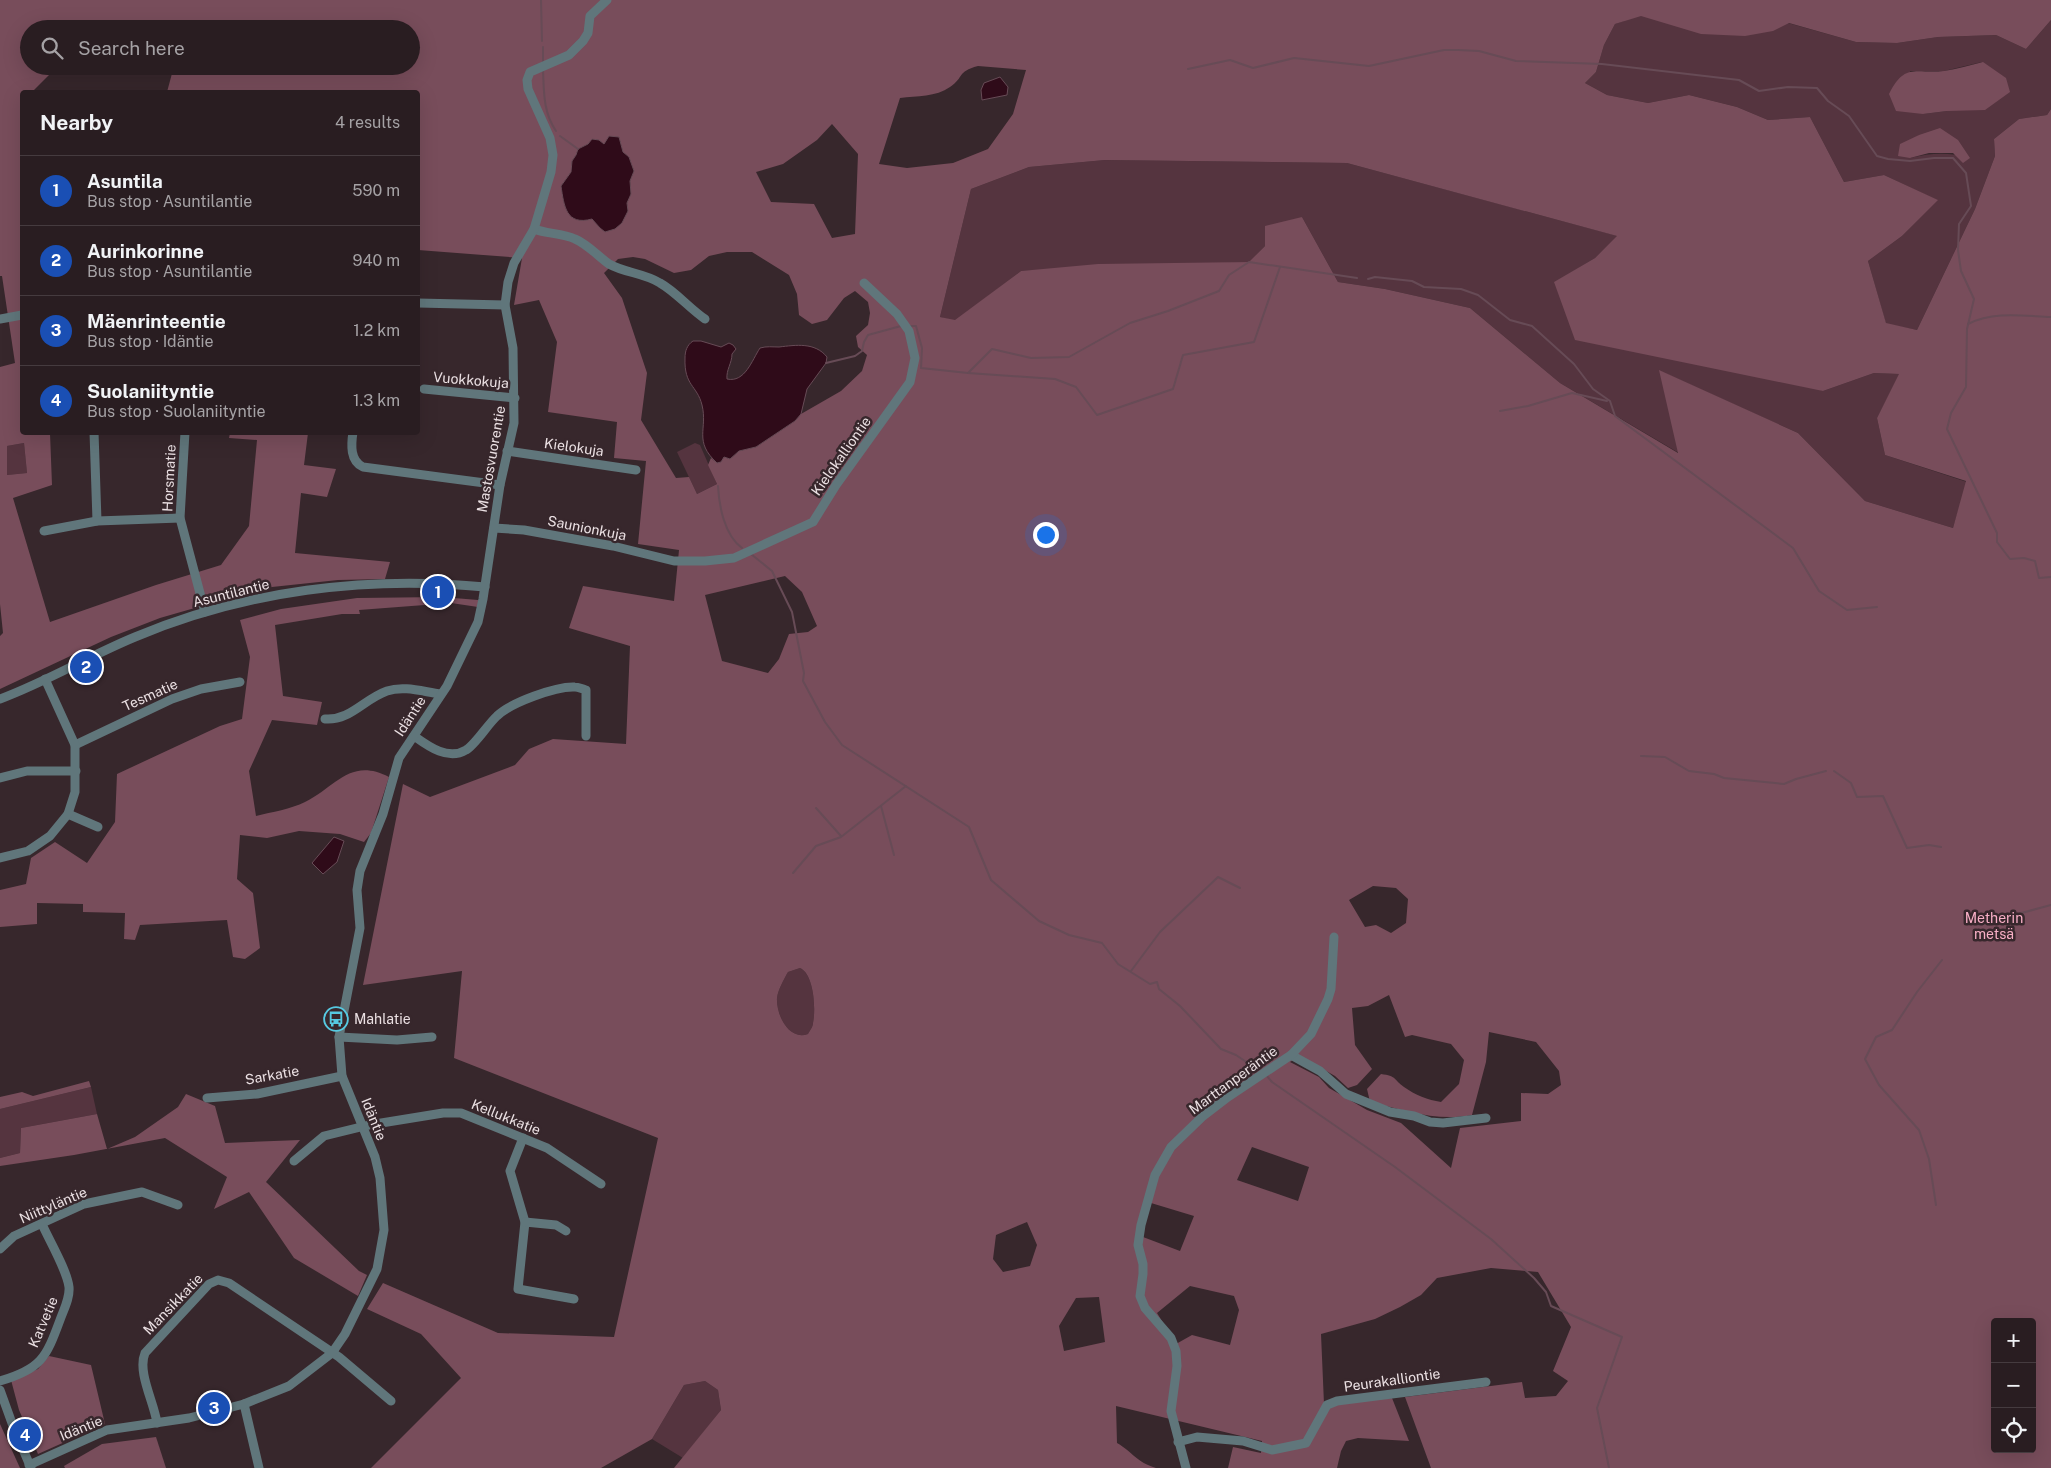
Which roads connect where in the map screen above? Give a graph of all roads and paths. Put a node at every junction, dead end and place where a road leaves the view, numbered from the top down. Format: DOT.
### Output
graph roads {
  1 [pos="606,0"];
  2 [pos="534,229"];
  3 [pos="864,283"];
  4 [pos="420,303"];
  5 [pos="505,306"];
  6 [pos="20,315"];
  7 [pos="0,319"];
  8 [pos="705,319"];
  9 [pos="424,389"];
  10 [pos="515,398"];
  11 [pos="94,435"];
  12 [pos="185,435"];
  13 [pos="353,435"];
  14 [pos="507,451"];
  15 [pos="636,470"];
  16 [pos="500,484"];
  17 [pos="180,518"];
  18 [pos="97,521"];
  19 [pos="494,528"];
  20 [pos="44,531"];
  21 [pos="674,562"];
  22 [pos="485,587"];
  23 [pos="205,612"];
  24 [pos="46,679"];
  25 [pos="240,682"];
  26 [pos="441,694"];
  27 [pos="0,699"];
  28 [pos="325,719"];
  29 [pos="414,736"];
  30 [pos="586,736"];
  31 [pos="75,745"];
  32 [pos="76,771"];
  33 [pos="0,778"];
  34 [pos="68,814"];
  35 [pos="98,827"];
  36 [pos="0,858"];
  37 [pos="1334,937"];
  38 [pos="432,1036"];
  39 [pos="339,1037"];
  40 [pos="1291,1055"];
  41 [pos="342,1076"];
  42 [pos="207,1098"];
  43 [pos="1486,1118"];
  44 [pos="361,1127"];
  45 [pos="523,1138"];
  46 [pos="294,1161"];
  47 [pos="601,1184"];
  48 [pos="178,1205"];
  49 [pos="525,1222"];
  50 [pos="42,1224"];
  51 [pos="566,1231"];
  52 [pos="0,1249"];
  53 [pos="574,1298"];
  54 [pos="332,1353"];
  55 [pos="0,1381"];
  56 [pos="1486,1382"];
  57 [pos="0,1390"];
  58 [pos="391,1401"];
  59 [pos="244,1404"];
  60 [pos="157,1423"];
  61 [pos="1178,1442"];
  62 [pos="30,1466"];
  63 [pos="259,1468"];
  64 [pos="1186,1468"];
  1 -- 2 [label="street, Mastosvuorentie"];
  2 -- 5 [label="street, Mastosvuorentie"];
  2 -- 8 [label="street"];
  3 -- 21 [label="street, Kielokalliontie"];
  4 -- 5 [label="street"];
  5 -- 10 [label="street, Mastosvuorentie"];
  6 -- 7 [label="street"];
  9 -- 10 [label="street, Vuokkokuja"];
  10 -- 14 [label="street, Mastosvuorentie"];
  11 -- 18 [label="street"];
  12 -- 17 [label="street, Horsmatie"];
  13 -- 16 [label="street"];
  14 -- 15 [label="street, Kielokuja"];
  14 -- 16 [label="street, Mastosvuorentie"];
  16 -- 19 [label="street, Mastosvuorentie"];
  17 -- 18 [label="street"];
  17 -- 23 [label="street, Horsmatie"];
  18 -- 20 [label="street"];
  19 -- 21 [label="street, Saunionkuja"];
  19 -- 22 [label="street, Mastosvuorentie"];
  22 -- 23 [label="street, Asuntilantie"];
  22 -- 26 [label="street, Idäntie"];
  23 -- 24 [label="street, Asuntilantie"];
  24 -- 27 [label="street, Asuntilantie"];
  24 -- 31 [label="street"];
  25 -- 31 [label="street, Tesmatie"];
  26 -- 28 [label="street"];
  26 -- 29 [label="street, Idäntie"];
  29 -- 30 [label="street"];
  29 -- 39 [label="street, Idäntie"];
  31 -- 32 [label="street"];
  32 -- 33 [label="street"];
  32 -- 34 [label="street"];
  34 -- 35 [label="street"];
  34 -- 36 [label="street"];
  37 -- 40 [label="street, Marttanperäntie"];
  38 -- 39 [label="street"];
  39 -- 41 [label="street, Idäntie"];
  40 -- 43 [label="street"];
  40 -- 61 [label="street, Marttanperäntie"];
  41 -- 42 [label="street, Sarkatie"];
  41 -- 44 [label="street, Idäntie"];
  44 -- 45 [label="street, Kellukkatie"];
  44 -- 46 [label="street, Kellukkatie"];
  44 -- 54 [label="street, Idäntie"];
  45 -- 47 [label="street, Kellukkatie"];
  45 -- 49 [label="street"];
  48 -- 50 [label="street, Niittyläntie"];
  49 -- 51 [label="street"];
  49 -- 53 [label="street"];
  50 -- 52 [label="street, Niittyläntie"];
  50 -- 55 [label="street, Katvetie"];
  54 -- 58 [label="street"];
  54 -- 59 [label="street, Idäntie"];
  54 -- 60 [label="street, Mansikkatie"];
  56 -- 61 [label="street, Peurakalliontie"];
  57 -- 62 [label="street"];
  59 -- 60 [label="street, Idäntie"];
  59 -- 63 [label="street"];
  60 -- 62 [label="street, Idäntie"];
  61 -- 64 [label="street, Marttanperäntie"];
}
